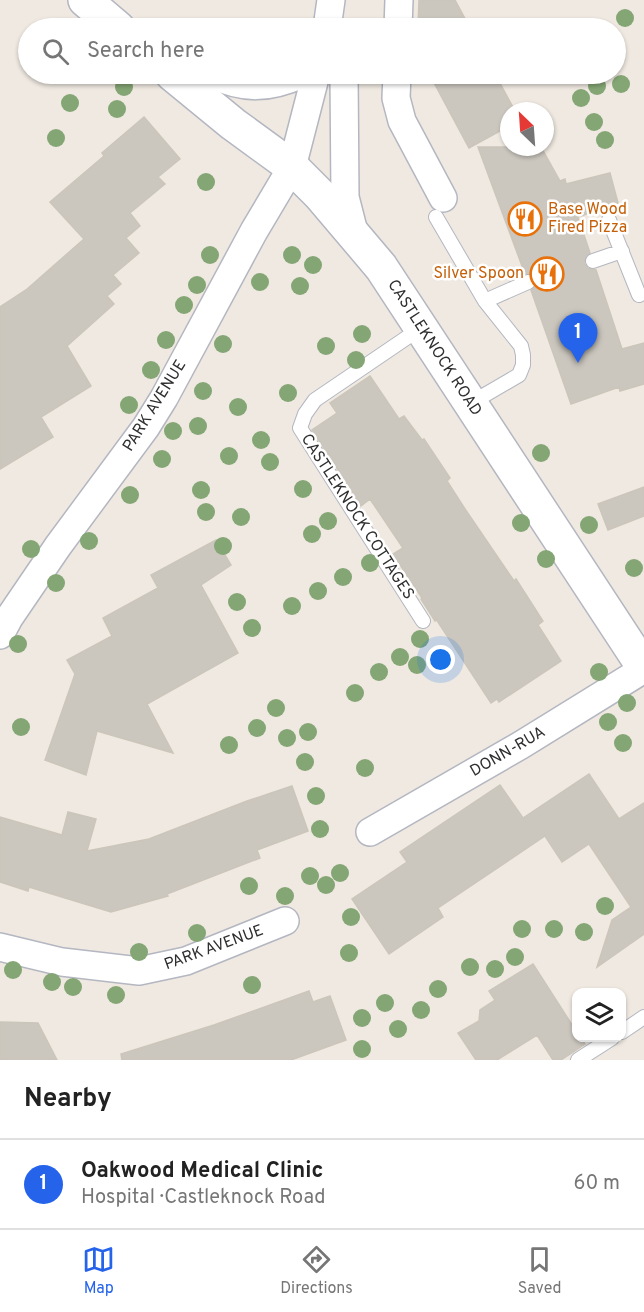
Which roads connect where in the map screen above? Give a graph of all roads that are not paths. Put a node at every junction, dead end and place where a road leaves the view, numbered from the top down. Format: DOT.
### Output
graph roads {
  1 [pos="85,0"];
  2 [pos="331,0"];
  3 [pos="340,0"];
  4 [pos="399,0"];
  5 [pos="107,18"];
  6 [pos="328,18"];
  7 [pos="341,18"];
  8 [pos="398,18"];
  9 [pos="184,84"];
  10 [pos="236,84"];
  11 [pos="276,84"];
  12 [pos="313,84"];
  13 [pos="344,84"];
  14 [pos="397,84"];
  15 [pos="292,167"];
  16 [pos="440,208"];
  17 [pos="609,220"];
  18 [pos="355,236"];
  19 [pos="622,251"];
  20 [pos="593,261"];
  21 [pos="528,282"];
  22 [pos="639,295"];
  23 [pos="485,302"];
  24 [pos="421,328"];
  25 [pos="471,403"];
  26 [pos="423,621"];
  27 [pos="0,634"];
  28 [pos="644,669"];
  29 [pos="370,832"];
  30 [pos="285,921"];
  31 [pos="0,948"];
  32 [pos="644,1017"];
  33 [pos="626,1029"];
  34 [pos="606,1042"];
  35 [pos="578,1060"];
  1 -- 5 [label="main road"];
  2 -- 6 [label="street"];
  3 -- 7 [label="street"];
  4 -- 8 [label="street"];
  9 -- 15 [label="main road, CASTLEKNOCK ROAD"];
  10 -- 11 [label="street"];
  12 -- 15 [label="street, PARK AVENUE"];
  13 -- 18 [label="street"];
  14 -- 16 [label="street"];
  15 -- 18 [label="main road, CASTLEKNOCK ROAD"];
  15 -- 27 [label="street, PARK AVENUE"];
  16 -- 23 [label="lane"];
  17 -- 19 [label="lane"];
  18 -- 24 [label="main road, CASTLEKNOCK ROAD"];
  19 -- 20 [label="lane"];
  19 -- 22 [label="lane"];
  21 -- 23 [label="lane"];
  23 -- 25 [label="lane"];
  24 -- 25 [label="main road, CASTLEKNOCK ROAD"];
  24 -- 26 [label="lane, CASTLEKNOCK COTTAGES"];
  25 -- 28 [label="main road, CASTLEKNOCK ROAD"];
  28 -- 29 [label="street, DONN-RUA"];
  30 -- 31 [label="street, PARK AVENUE"];
  32 -- 33 [label="lane"];
  34 -- 35 [label="lane"];
}
